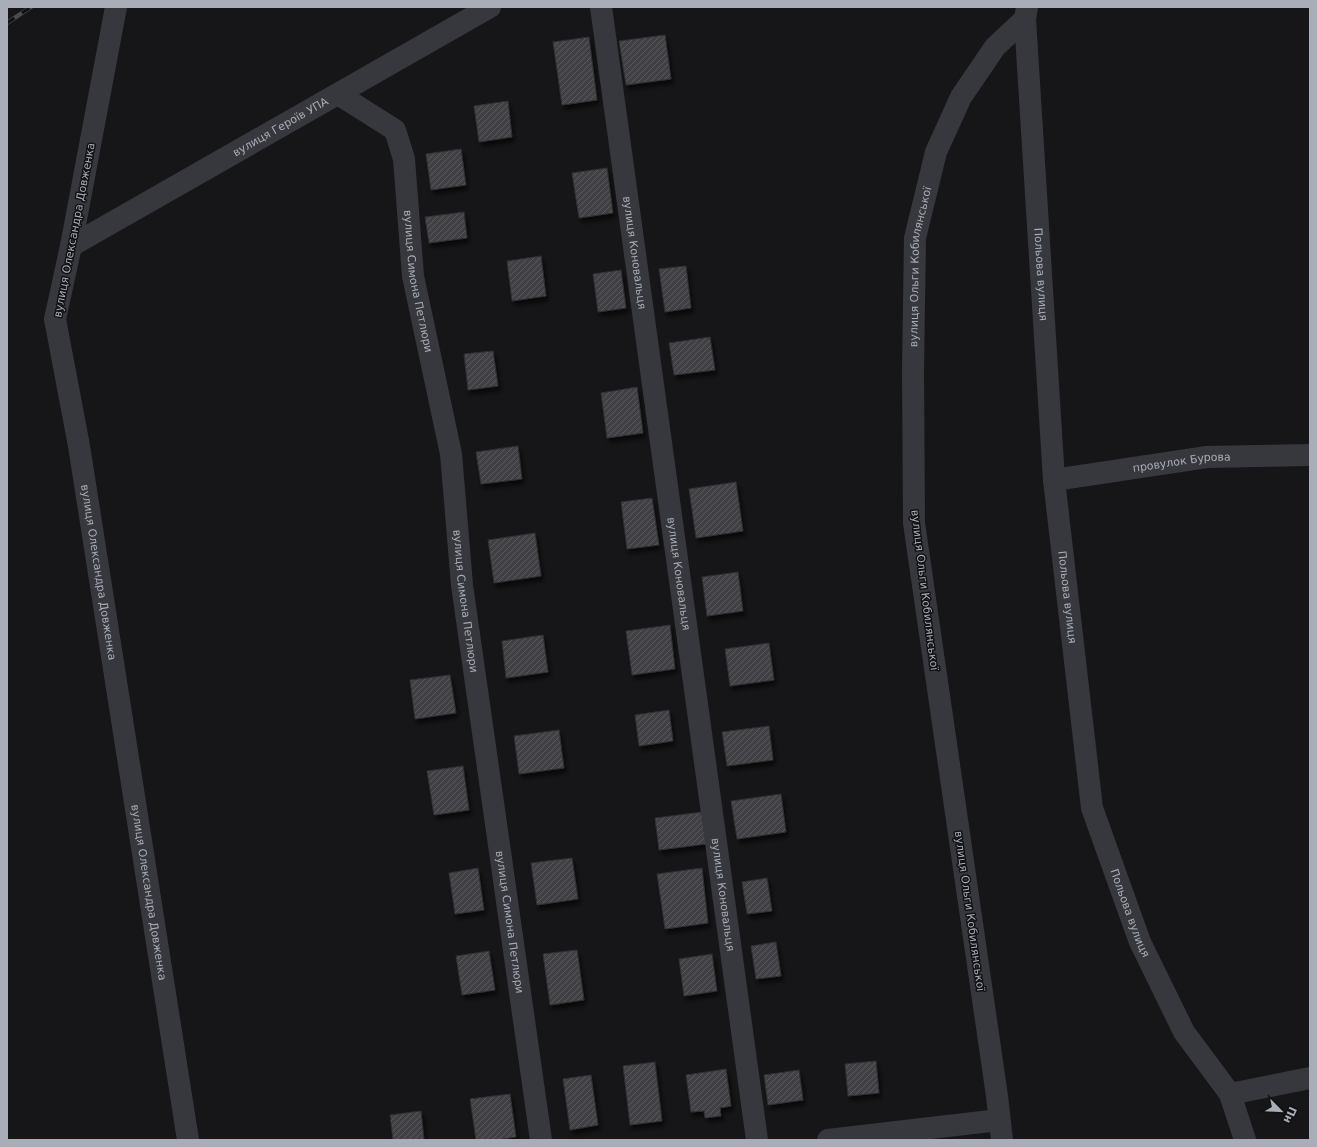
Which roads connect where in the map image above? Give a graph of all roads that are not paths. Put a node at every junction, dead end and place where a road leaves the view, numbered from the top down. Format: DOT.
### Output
graph roads {
  1 [pos="116,7"];
  2 [pos="490,7"];
  3 [pos="601,7"];
  4 [pos="1026,13"];
  5 [pos="338,94"];
  6 [pos="71,246"];
  7 [pos="1310,455"];
  8 [pos="1054,480"];
  9 [pos="1310,1078"];
  10 [pos="1230,1094"];
  11 [pos="1000,1130"];
  12 [pos="188,1140"];
  13 [pos="541,1140"];
  14 [pos="757,1140"];
  15 [pos="828,1140"];
  16 [pos="1245,1140"];
  1 -- 6 [label="street, вулиця Олександра Довженка"];
  2 -- 5 [label="street, вулиця Героїв УПА"];
  3 -- 14 [label="street, вулиця Коновальця"];
  4 -- 8 [label="street, Польова вулиця"];
  4 -- 11 [label="street, вулиця Ольги Кобилянської"];
  5 -- 6 [label="street, вулиця Героїв УПА"];
  5 -- 13 [label="street, вулиця Симона Петлюри"];
  6 -- 12 [label="street, вулиця Олександра Довженка"];
  7 -- 8 [label="street, провулок Бурова"];
  8 -- 10 [label="street, Польова вулиця"];
  9 -- 10 [label="street"];
  10 -- 16 [label="street, Польова вулиця"];
  11 -- 15 [label="street"];
}
